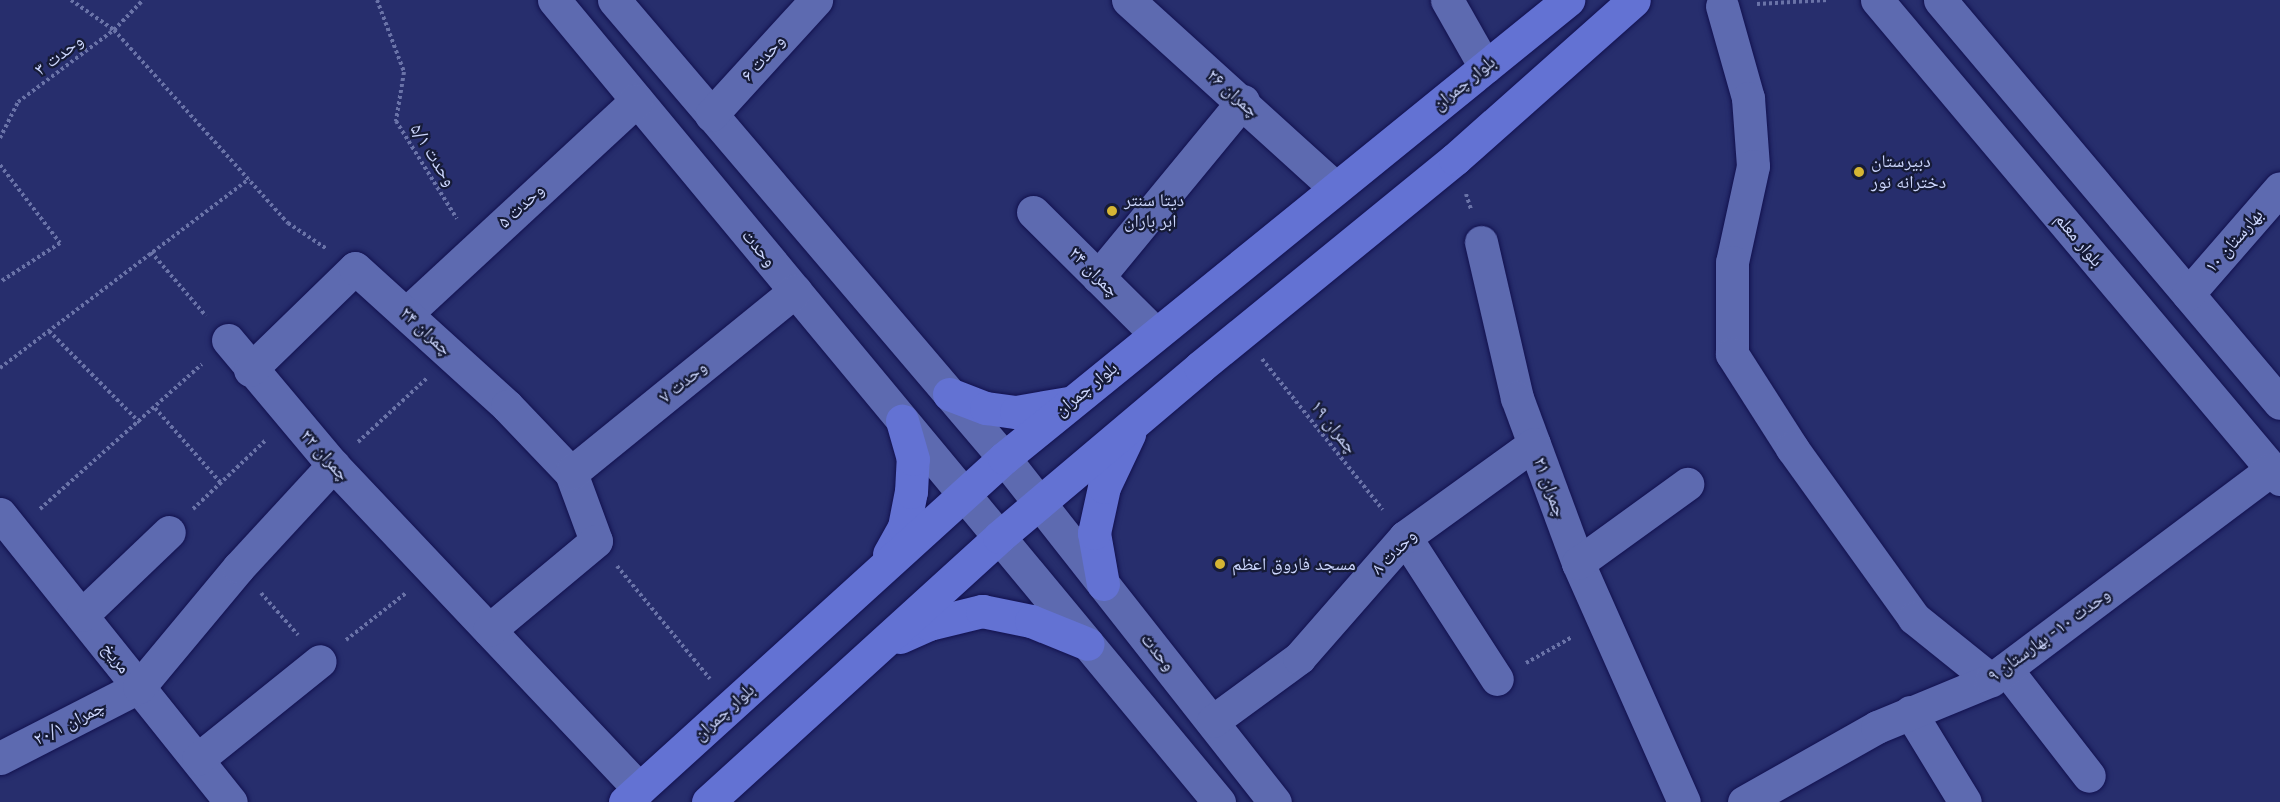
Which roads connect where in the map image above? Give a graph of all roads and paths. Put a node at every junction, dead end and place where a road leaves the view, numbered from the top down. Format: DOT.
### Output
graph roads {
  1 [pos="71,0"];
  2 [pos="143,0"];
  3 [pos="377,0"];
  4 [pos="555,0"];
  5 [pos="614,0"];
  6 [pos="816,0"];
  7 [pos="1447,0"];
  8 [pos="1568,0"];
  9 [pos="1634,0"];
  10 [pos="1828,0"];
  11 [pos="1877,0"];
  12 [pos="1940,0"];
  13 [pos="1139,4"];
  14 [pos="1722,6"];
  15 [pos="114,30"];
  16 [pos="1485,67"];
  17 [pos="637,100"];
  18 [pos="1243,101"];
  19 [pos="711,115"];
  20 [pos="0,138"];
  21 [pos="1455,159"];
  22 [pos="0,165"];
  23 [pos="249,179"];
  24 [pos="1335,188"];
  25 [pos="2280,188"];
  26 [pos="1033,212"];
  27 [pos="1481,242"];
  28 [pos="475,249"];
  29 [pos="151,252"];
  30 [pos="355,268"];
  31 [pos="1098,277"];
  32 [pos="0,282"];
  33 [pos="795,291"];
  34 [pos="2188,294"];
  35 [pos="407,313"];
  36 [pos="49,331"];
  37 [pos="1155,333"];
  38 [pos="1241,333"];
  39 [pos="228,340"];
  40 [pos="2231,345"];
  41 [pos="452,355"];
  42 [pos="0,368"];
  43 [pos="250,370"];
  44 [pos="2193,376"];
  45 [pos="949,394"];
  46 [pos="1070,402"];
  47 [pos="2280,404"];
  48 [pos="155,408"];
  49 [pos="291,417"];
  50 [pos="902,421"];
  51 [pos="1136,421"];
  52 [pos="140,423"];
  53 [pos="1534,444"];
  54 [pos="1004,458"];
  55 [pos="333,465"];
  56 [pos="571,473"];
  57 [pos="2276,474"];
  58 [pos="221,483"];
  59 [pos="1687,484"];
  60 [pos="963,495"];
  61 [pos="1039,503"];
  62 [pos="7,522"];
  63 [pos="169,532"];
  64 [pos="999,537"];
  65 [pos="1405,537"];
  66 [pos="596,541"];
  67 [pos="1578,563"];
  68 [pos="239,567"];
  69 [pos="881,569"];
  70 [pos="433,571"];
  71 [pos="1103,584"];
  72 [pos="82,615"];
  73 [pos="1601,620"];
  74 [pos="489,630"];
  75 [pos="1088,644"];
  76 [pos="879,646"];
  77 [pos="320,661"];
  78 [pos="1999,674"];
  79 [pos="1497,679"];
  80 [pos="139,687"];
  81 [pos="731,705"];
  82 [pos="1910,712"];
  83 [pos="1213,721"];
  84 [pos="0,758"];
  85 [pos="198,759"];
  86 [pos="2089,776"];
  87 [pos="632,796"];
  88 [pos="231,802"];
  89 [pos="708,802"];
  90 [pos="1219,802"];
  91 [pos="1275,802"];
  92 [pos="1684,802"];
  93 [pos="1744,802"];
  94 [pos="1965,802"];
  1 -- 15 [label="path"];
  2 -- 15 [label="path, وحدت ۳"];
  3 -- 28 [label="path, وحدت ۵/۱"];
  4 -- 17 [label="street, وحدت"];
  5 -- 19 [label="street"];
  6 -- 19 [label="street, وحدت ۶"];
  7 -- 16 [label="street"];
  8 -- 16 [label="main road, بلوار چمران"];
  9 -- 21 [label="main road"];
  10 -- 14 [label="path"];
  11 -- 44 [label="street, بلوار معلم"];
  12 -- 34 [label="street"];
  13 -- 18 [label="street, چمران ۲۶"];
  14 -- 78 [label="street"];
  15 -- 20 [label="path, وحدت ۳"];
  15 -- 23 [label="path"];
  16 -- 24 [label="main road, بلوار چمران"];
  17 -- 28 [label="street, وحدت ۵"];
  17 -- 33 [label="street, وحدت"];
  18 -- 24 [label="street, چمران ۲۶"];
  18 -- 31 [label="street"];
  19 -- 45 [label="street"];
  21 -- 27 [label="path"];
  21 -- 38 [label="main road"];
  22 -- 32 [label="path"];
  23 -- 29 [label="path"];
  23 -- 30 [label="path"];
  24 -- 37 [label="main road, بلوار چمران"];
  25 -- 34 [label="street, بهارستان ۱۰"];
  26 -- 31 [label="street, چمران ۲۴"];
  27 -- 53 [label="street, چمران ۲۱"];
  28 -- 35 [label="street, وحدت ۵"];
  29 -- 36 [label="path"];
  29 -- 39 [label="path"];
  30 -- 35 [label="street, چمران ۲۴"];
  30 -- 43 [label="street"];
  31 -- 37 [label="street, چمران ۲۴"];
  33 -- 50 [label="street, وحدت"];
  33 -- 56 [label="street, وحدت ۷"];
  34 -- 40 [label="street"];
  35 -- 41 [label="street, چمران ۲۴"];
  36 -- 42 [label="path"];
  36 -- 52 [label="path"];
  37 -- 46 [label="main road, بلوار چمران"];
  38 -- 51 [label="main road"];
  38 -- 65 [label="path, چمران ۱۹"];
  39 -- 43 [label="street, چمران ۲۲"];
  39 -- 48 [label="path"];
  40 -- 44 [label="street"];
  40 -- 47 [label="street"];
  41 -- 55 [label="path"];
  41 -- 56 [label="street, چمران ۲۴"];
  43 -- 49 [label="street, چمران ۲۲"];
  44 -- 57 [label="street, بلوار معلم"];
  45 -- 46 [label="main road"];
  45 -- 54 [label="street"];
  46 -- 54 [label="main road, بلوار چمران"];
  48 -- 52 [label="path"];
  48 -- 58 [label="path"];
  49 -- 55 [label="street, چمران ۲۲"];
  49 -- 58 [label="path"];
  50 -- 60 [label="street, وحدت"];
  50 -- 69 [label="main road"];
  51 -- 61 [label="main road"];
  51 -- 71 [label="main road"];
  52 -- 62 [label="path"];
  53 -- 65 [label="street, وحدت ۸"];
  53 -- 67 [label="street, چمران ۲۱"];
  54 -- 60 [label="main road, بلوار چمران"];
  54 -- 61 [label="street, وحدت"];
  55 -- 68 [label="street"];
  55 -- 70 [label="street, چمران ۲۲"];
  56 -- 66 [label="street, چمران ۲۴"];
  57 -- 78 [label="street, وحدت ۱۰ - بهارستان ۹"];
  58 -- 63 [label="path"];
  59 -- 67 [label="street"];
  60 -- 64 [label="street, وحدت"];
  60 -- 69 [label="main road, بلوار چمران"];
  61 -- 64 [label="main road"];
  61 -- 71 [label="street, وحدت"];
  62 -- 72 [label="street, مریخ"];
  63 -- 72 [label="street"];
  64 -- 75 [label="street"];
  64 -- 76 [label="main road"];
  65 -- 79 [label="street"];
  65 -- 83 [label="street, وحدت ۸"];
  66 -- 74 [label="street"];
  66 -- 81 [label="path"];
  67 -- 73 [label="street, چمران ۲۱"];
  68 -- 77 [label="path"];
  68 -- 80 [label="street"];
  69 -- 81 [label="main road, بلوار چمران"];
  70 -- 74 [label="street, چمران ۲۲"];
  70 -- 77 [label="path"];
  71 -- 83 [label="street, وحدت"];
  72 -- 80 [label="street, مریخ"];
  73 -- 79 [label="path"];
  73 -- 92 [label="street, چمران ۲۱"];
  74 -- 87 [label="street, چمران ۲۲"];
  75 -- 76 [label="main road"];
  75 -- 90 [label="street"];
  76 -- 89 [label="main road"];
  77 -- 85 [label="street"];
  78 -- 82 [label="street, وحدت ۱۰ - بهارستان ۹"];
  78 -- 86 [label="street"];
  80 -- 84 [label="street, چمران ۲۰/۱"];
  80 -- 85 [label="street, مریخ"];
  81 -- 87 [label="main road, بلوار چمران"];
  82 -- 93 [label="street, وحدت ۱۰ - بهارستان ۹"];
  82 -- 94 [label="street"];
  83 -- 91 [label="street, وحدت"];
  85 -- 88 [label="street, مریخ"];
}
